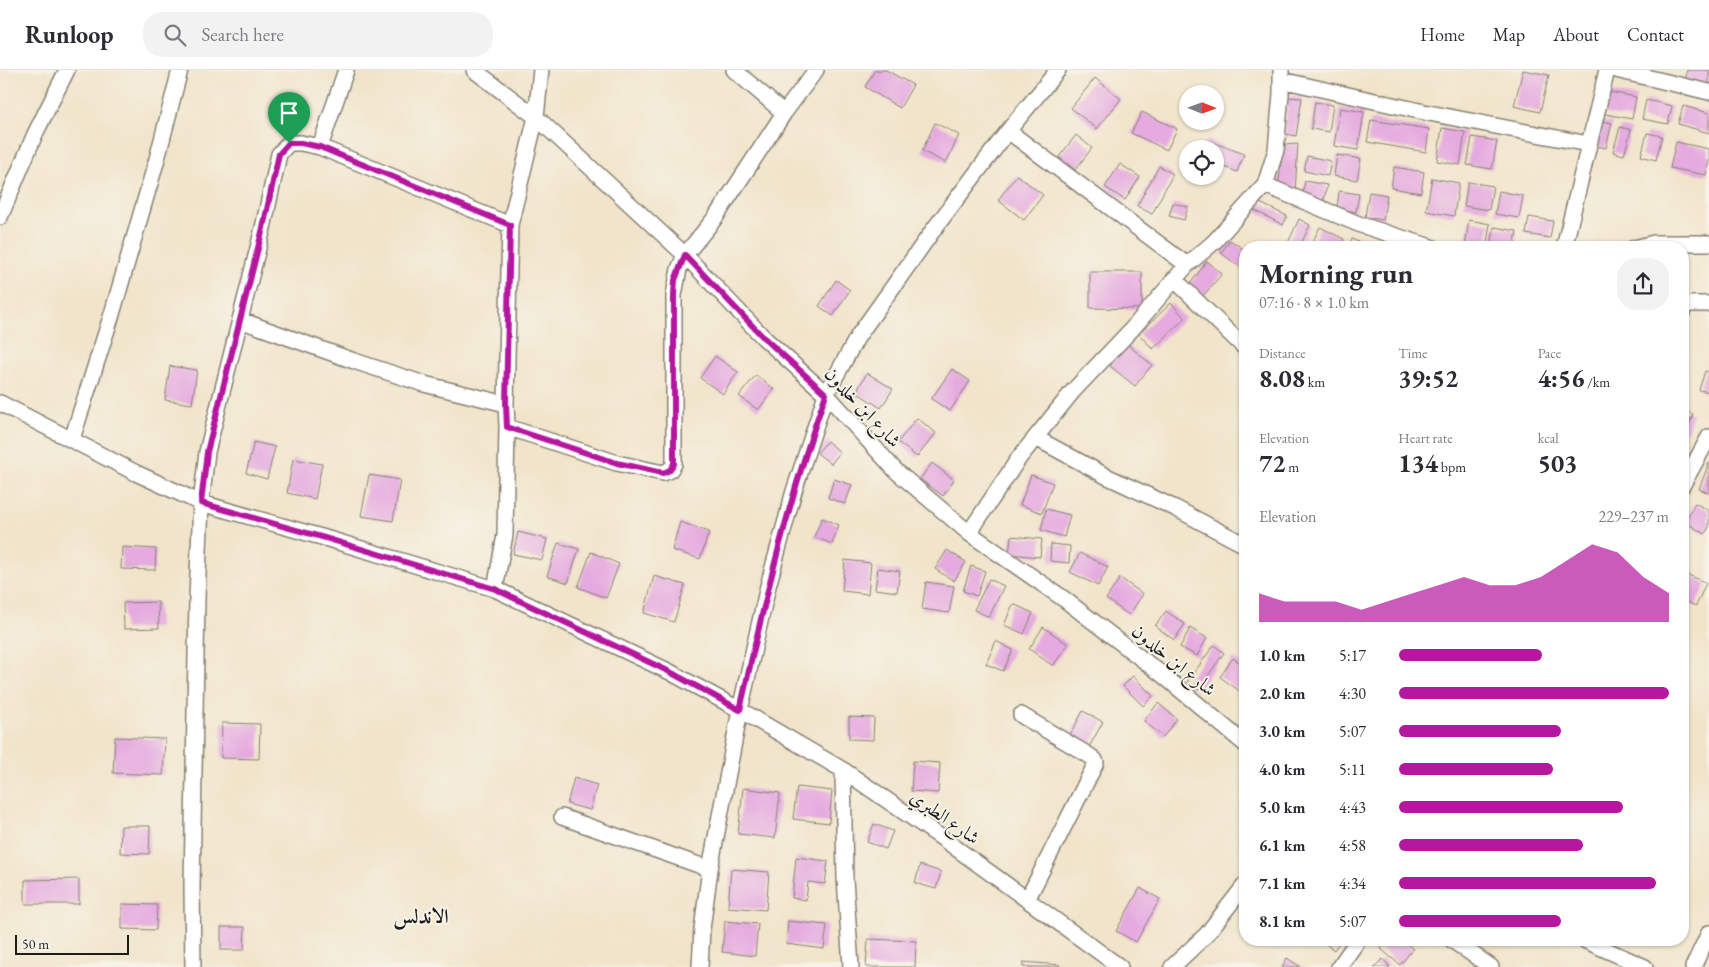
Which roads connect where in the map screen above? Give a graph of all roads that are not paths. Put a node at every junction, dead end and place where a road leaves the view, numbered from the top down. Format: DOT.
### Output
graph roads {
  1 [pos="66,70"];
  2 [pos="180,70"];
  3 [pos="346,70"];
  4 [pos="474,70"];
  5 [pos="542,70"];
  6 [pos="734,70"];
  7 [pos="816,70"];
  8 [pos="1058,70"];
  9 [pos="1607,70"];
  10 [pos="1616,70"];
  11 [pos="1281,75"];
  12 [pos="1709,92"];
  13 [pos="784,113"];
  14 [pos="536,118"];
  15 [pos="1008,131"];
  16 [pos="1588,144"];
  17 [pos="320,147"];
  18 [pos="1265,185"];
  19 [pos="0,217"];
  20 [pos="510,225"];
  21 [pos="1386,241"];
  22 [pos="1566,241"];
  23 [pos="1689,243"];
  24 [pos="1709,243"];
  25 [pos="685,255"];
  26 [pos="1187,265"];
  27 [pos="1174,279"];
  28 [pos="1689,304"];
  29 [pos="1709,304"];
  30 [pos="240,320"];
  31 [pos="1239,342"];
  32 [pos="826,394"];
  33 [pos="0,403"];
  34 [pos="506,404"];
  35 [pos="507,427"];
  36 [pos="1709,437"];
  37 [pos="1036,438"];
  38 [pos="72,439"];
  39 [pos="1689,473"];
  40 [pos="201,503"];
  41 [pos="969,533"];
  42 [pos="1239,542"];
  43 [pos="495,589"];
  44 [pos="740,710"];
  45 [pos="1021,715"];
  46 [pos="1239,739"];
  47 [pos="843,770"];
  48 [pos="562,817"];
  49 [pos="710,869"];
  50 [pos="1239,893"];
  51 [pos="1027,900"];
  52 [pos="1709,933"];
  53 [pos="1354,946"];
  54 [pos="1459,946"];
  55 [pos="1597,946"];
  56 [pos="1108,962"];
  57 [pos="1482,965"];
  58 [pos="193,967"];
  59 [pos="700,967"];
  60 [pos="851,967"];
  61 [pos="1120,967"];
  62 [pos="1172,967"];
  63 [pos="1339,967"];
  64 [pos="1645,967"];
  65 [pos="1693,967"];
  1 -- 19 [label="street"];
  2 -- 38 [label="street"];
  3 -- 17 [label="street"];
  4 -- 14 [label="street, شارع ابن خلدون"];
  5 -- 14 [label="street"];
  6 -- 13 [label="street"];
  7 -- 13 [label="street"];
  8 -- 15 [label="street"];
  9 -- 16 [label="street"];
  10 -- 12 [label="street"];
  11 -- 16 [label="street"];
  11 -- 18 [label="street"];
  13 -- 25 [label="street"];
  14 -- 20 [label="street"];
  14 -- 25 [label="street, شارع ابن خلدون"];
  15 -- 26 [label="street"];
  15 -- 32 [label="street"];
  16 -- 22 [label="street"];
  17 -- 20 [label="street"];
  17 -- 30 [label="street"];
  18 -- 21 [label="street"];
  18 -- 26 [label="street"];
  20 -- 34 [label="street"];
  23 -- 24 [label="street"];
  25 -- 32 [label="street, شارع ابن خلدون"];
  25 -- 35 [label="street"];
  26 -- 27 [label="street"];
  27 -- 31 [label="street"];
  27 -- 37 [label="street"];
  28 -- 29 [label="street"];
  30 -- 34 [label="street"];
  30 -- 40 [label="street"];
  32 -- 41 [label="street, شارع ابن خلدون"];
  32 -- 44 [label="street"];
  33 -- 38 [label="street, شارع الطبري"];
  34 -- 35 [label="street"];
  35 -- 43 [label="street"];
  36 -- 39 [label="street"];
  37 -- 41 [label="street"];
  37 -- 42 [label="street"];
  38 -- 40 [label="street, شارع الطبري"];
  40 -- 43 [label="street, شارع الطبري"];
  40 -- 58 [label="street"];
  41 -- 46 [label="street, شارع ابن خلدون"];
  43 -- 44 [label="street, شارع الطبري"];
  44 -- 47 [label="street, شارع الطبري"];
  44 -- 49 [label="street"];
  45 -- 51 [label="street"];
  47 -- 51 [label="street, شارع الطبري"];
  47 -- 60 [label="street"];
  48 -- 49 [label="street"];
  49 -- 59 [label="street"];
  50 -- 62 [label="street"];
  51 -- 56 [label="street, شارع الطبري"];
  52 -- 65 [label="street"];
  53 -- 63 [label="street"];
  54 -- 57 [label="street"];
  55 -- 64 [label="street"];
  56 -- 61 [label="street, شارع الطبري"];
}
